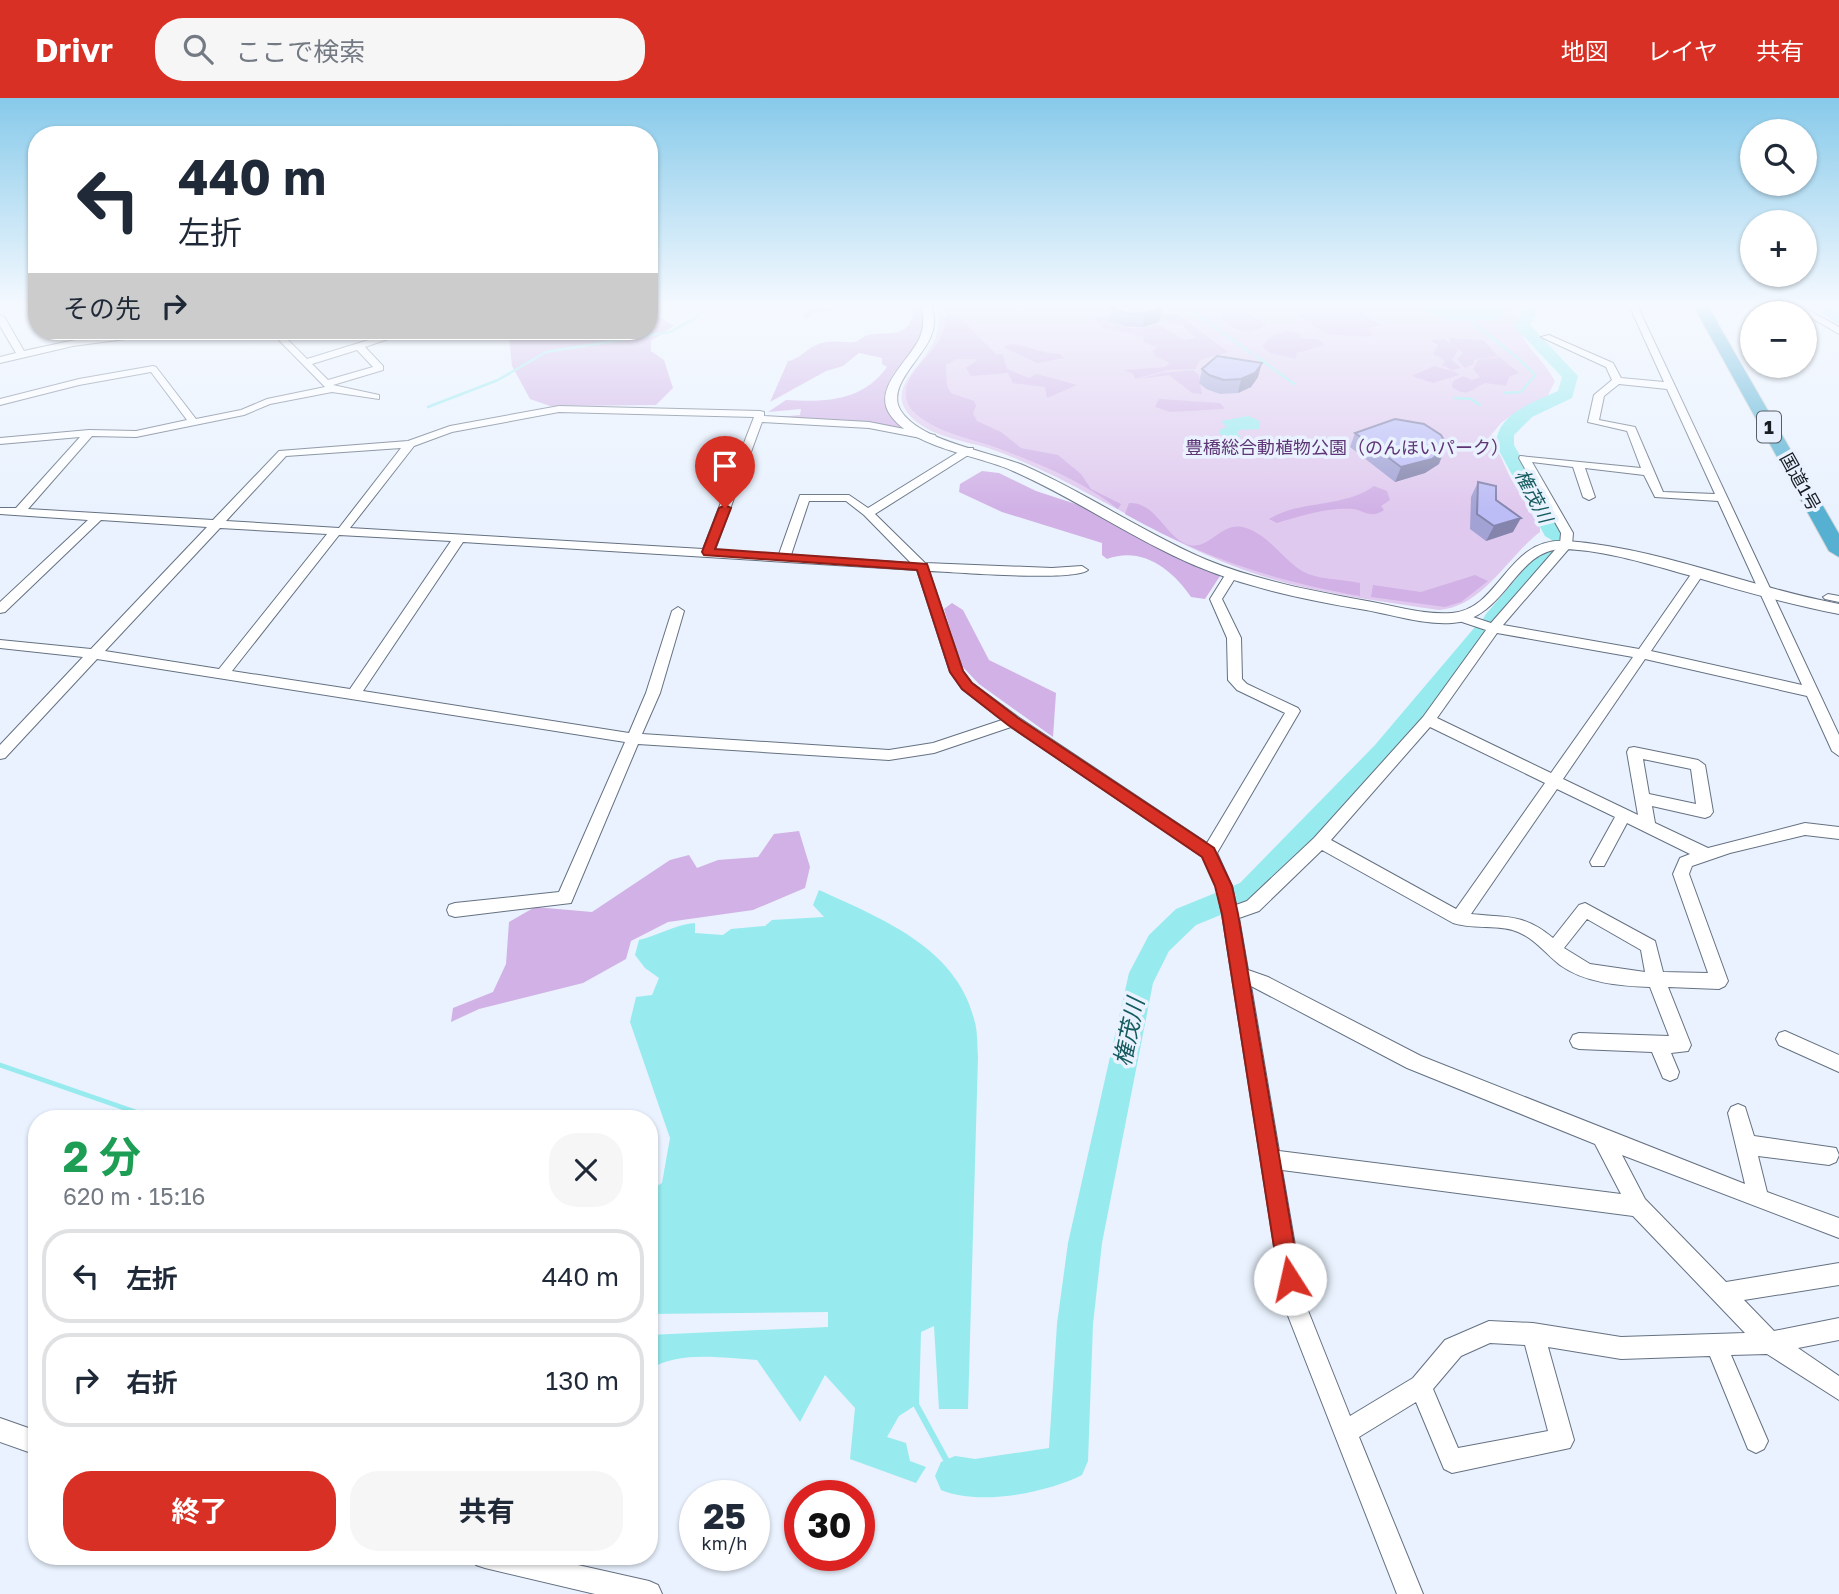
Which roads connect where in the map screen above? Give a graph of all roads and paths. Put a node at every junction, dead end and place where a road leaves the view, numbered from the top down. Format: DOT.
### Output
graph roads {
  1 [pos="131,373"];
  2 [pos="156,373"];
  3 [pos="318,373"];
  4 [pos="367,373"];
  5 [pos="902,373"];
  6 [pos="1613,373"];
  7 [pos="1664,373"];
  8 [pos="1738,373"];
  9 [pos="1751,373"];
  10 [pos="1617,381"];
  11 [pos="330,386"];
  12 [pos="1671,387"];
  13 [pos="375,397"];
  14 [pos="0,402"];
  15 [pos="758,419"];
  16 [pos="193,421"];
  17 [pos="89,433"];
  18 [pos="931,437"];
  19 [pos="0,442"];
  20 [pos="410,444"];
  21 [pos="969,450"];
  22 [pos="1578,464"];
  23 [pos="1648,472"];
  24 [pos="1589,497"];
  25 [pos="1722,498"];
  26 [pos="0,511"];
  27 [pos="19,512"];
  28 [pos="867,513"];
  29 [pos="98,517"];
  30 [pos="217,524"];
  31 [pos="1839,524"];
  32 [pos="339,531"];
  33 [pos="460,537"];
  34 [pos="1566,545"];
  35 [pos="1839,551"];
  36 [pos="708,552"];
  37 [pos="784,557"];
  38 [pos="922,567"];
  39 [pos="1082,570"];
  40 [pos="1698,573"];
  41 [pos="1231,575"];
  42 [pos="1765,592"];
  43 [pos="0,609"];
  44 [pos="1839,609"];
  45 [pos="678,611"];
  46 [pos="1461,617"];
  47 [pos="1494,628"];
  48 [pos="0,644"];
  49 [pos="96,654"];
  50 [pos="1643,654"];
  51 [pos="222,674"];
  52 [pos="1811,692"];
  53 [pos="353,695"];
  54 [pos="1428,720"];
  55 [pos="1013,722"];
  56 [pos="635,739"];
  57 [pos="1839,751"];
  58 [pos="0,754"];
  59 [pos="1555,781"];
  60 [pos="1643,798"];
  61 [pos="1624,815"];
  62 [pos="1648,826"];
  63 [pos="1839,833"];
  64 [pos="1320,842"];
  65 [pos="1209,853"];
  66 [pos="1707,855"];
  67 [pos="1598,862"];
  68 [pos="1228,905"];
  69 [pos="455,910"];
  70 [pos="1459,918"];
  71 [pos="1553,950"];
  72 [pos="1240,975"];
  73 [pos="1655,978"];
  74 [pos="1785,1039"];
  75 [pos="1579,1041"];
  76 [pos="1658,1044"];
  77 [pos="1839,1064"];
  78 [pos="1670,1072"];
  79 [pos="1738,1114"];
  80 [pos="1602,1137"];
  81 [pos="1746,1145"];
  82 [pos="1829,1155"];
  83 [pos="1269,1159"];
  84 [pos="1759,1198"];
  85 [pos="1638,1206"];
  86 [pos="1839,1228"];
  87 [pos="1839,1274"];
  88 [pos="1722,1293"];
  89 [pos="1839,1329"];
  90 [pos="1533,1334"];
  91 [pos="1770,1343"];
  92 [pos="1716,1345"];
  93 [pos="1421,1386"];
  94 [pos="1839,1389"];
  95 [pos="0,1430"];
  96 [pos="1344,1433"];
  97 [pos="28,1440"];
  98 [pos="1756,1441"];
  99 [pos="524,1565"];
  100 [pos="649,1594"];
  101 [pos="1410,1594"];
  1 -- 14 [label="street"];
  2 -- 16 [label="street"];
  3 -- 11 [label="street"];
  4 -- 11 [label="street"];
  5 -- 18 [label="street"];
  6 -- 10 [label="street"];
  7 -- 12 [label="street"];
  8 -- 35 [label="highway, 国道1号 / 1"];
  9 -- 31 [label="highway, 国道1号 / 1"];
  10 -- 12 [label="street"];
  10 -- 23 [label="street"];
  11 -- 13 [label="street"];
  11 -- 16 [label="street"];
  12 -- 25 [label="street"];
  15 -- 18 [label="street"];
  15 -- 20 [label="street"];
  15 -- 36 [label="street"];
  16 -- 17 [label="street"];
  17 -- 19 [label="street"];
  17 -- 27 [label="street"];
  18 -- 21 [label="street"];
  20 -- 30 [label="street"];
  20 -- 32 [label="street"];
  21 -- 28 [label="street"];
  21 -- 41 [label="street"];
  22 -- 23 [label="street"];
  22 -- 24 [label="street"];
  22 -- 34 [label="street"];
  23 -- 25 [label="street"];
  25 -- 42 [label="street"];
  26 -- 27 [label="street"];
  27 -- 29 [label="street"];
  28 -- 37 [label="street"];
  28 -- 38 [label="street"];
  29 -- 30 [label="street"];
  29 -- 43 [label="street"];
  30 -- 32 [label="street"];
  30 -- 49 [label="street"];
  32 -- 33 [label="street"];
  32 -- 51 [label="street"];
  33 -- 36 [label="street"];
  33 -- 53 [label="street"];
  34 -- 40 [label="street"];
  34 -- 46 [label="street"];
  34 -- 47 [label="street"];
  36 -- 37 [label="street"];
  37 -- 38 [label="street"];
  38 -- 39 [label="street"];
  38 -- 55 [label="street"];
  40 -- 42 [label="street"];
  40 -- 50 [label="street"];
  41 -- 46 [label="street"];
  41 -- 65 [label="street"];
  42 -- 44 [label="street"];
  42 -- 52 [label="street"];
  45 -- 56 [label="street"];
  46 -- 47 [label="street"];
  47 -- 50 [label="street"];
  47 -- 54 [label="street"];
  48 -- 49 [label="street"];
  49 -- 51 [label="street"];
  49 -- 58 [label="street"];
  50 -- 52 [label="street"];
  50 -- 59 [label="street"];
  51 -- 53 [label="street"];
  52 -- 57 [label="street"];
  53 -- 56 [label="street"];
  54 -- 59 [label="street"];
  54 -- 64 [label="street"];
  55 -- 56 [label="street"];
  55 -- 65 [label="street"];
  56 -- 69 [label="street"];
  59 -- 61 [label="street"];
  59 -- 70 [label="street"];
  60 -- 60 [label="street"];
  60 -- 62 [label="street"];
  61 -- 62 [label="street"];
  61 -- 67 [label="street"];
  62 -- 66 [label="street"];
  63 -- 66 [label="street"];
  64 -- 68 [label="street"];
  64 -- 70 [label="street"];
  65 -- 68 [label="street"];
  66 -- 73 [label="street"];
  68 -- 72 [label="street"];
  70 -- 71 [label="street"];
  71 -- 73 [label="street"];
  71 -- 73 [label="street"];
  72 -- 80 [label="street"];
  72 -- 83 [label="street"];
  73 -- 76 [label="street"];
  74 -- 77 [label="street"];
  75 -- 76 [label="street"];
  76 -- 78 [label="street"];
  79 -- 81 [label="street"];
  80 -- 84 [label="street"];
  80 -- 85 [label="street"];
  81 -- 82 [label="street"];
  81 -- 84 [label="street"];
  83 -- 85 [label="street"];
  83 -- 96 [label="street"];
  84 -- 86 [label="street"];
  85 -- 88 [label="street"];
  87 -- 88 [label="street"];
  88 -- 91 [label="street"];
  89 -- 91 [label="street"];
  90 -- 92 [label="street"];
  90 -- 93 [label="street"];
  90 -- 93 [label="street"];
  91 -- 92 [label="street"];
  91 -- 94 [label="street"];
  92 -- 98 [label="street"];
  93 -- 96 [label="street"];
  95 -- 97 [label="street"];
  96 -- 101 [label="street"];
  99 -- 100 [label="street"];
}
